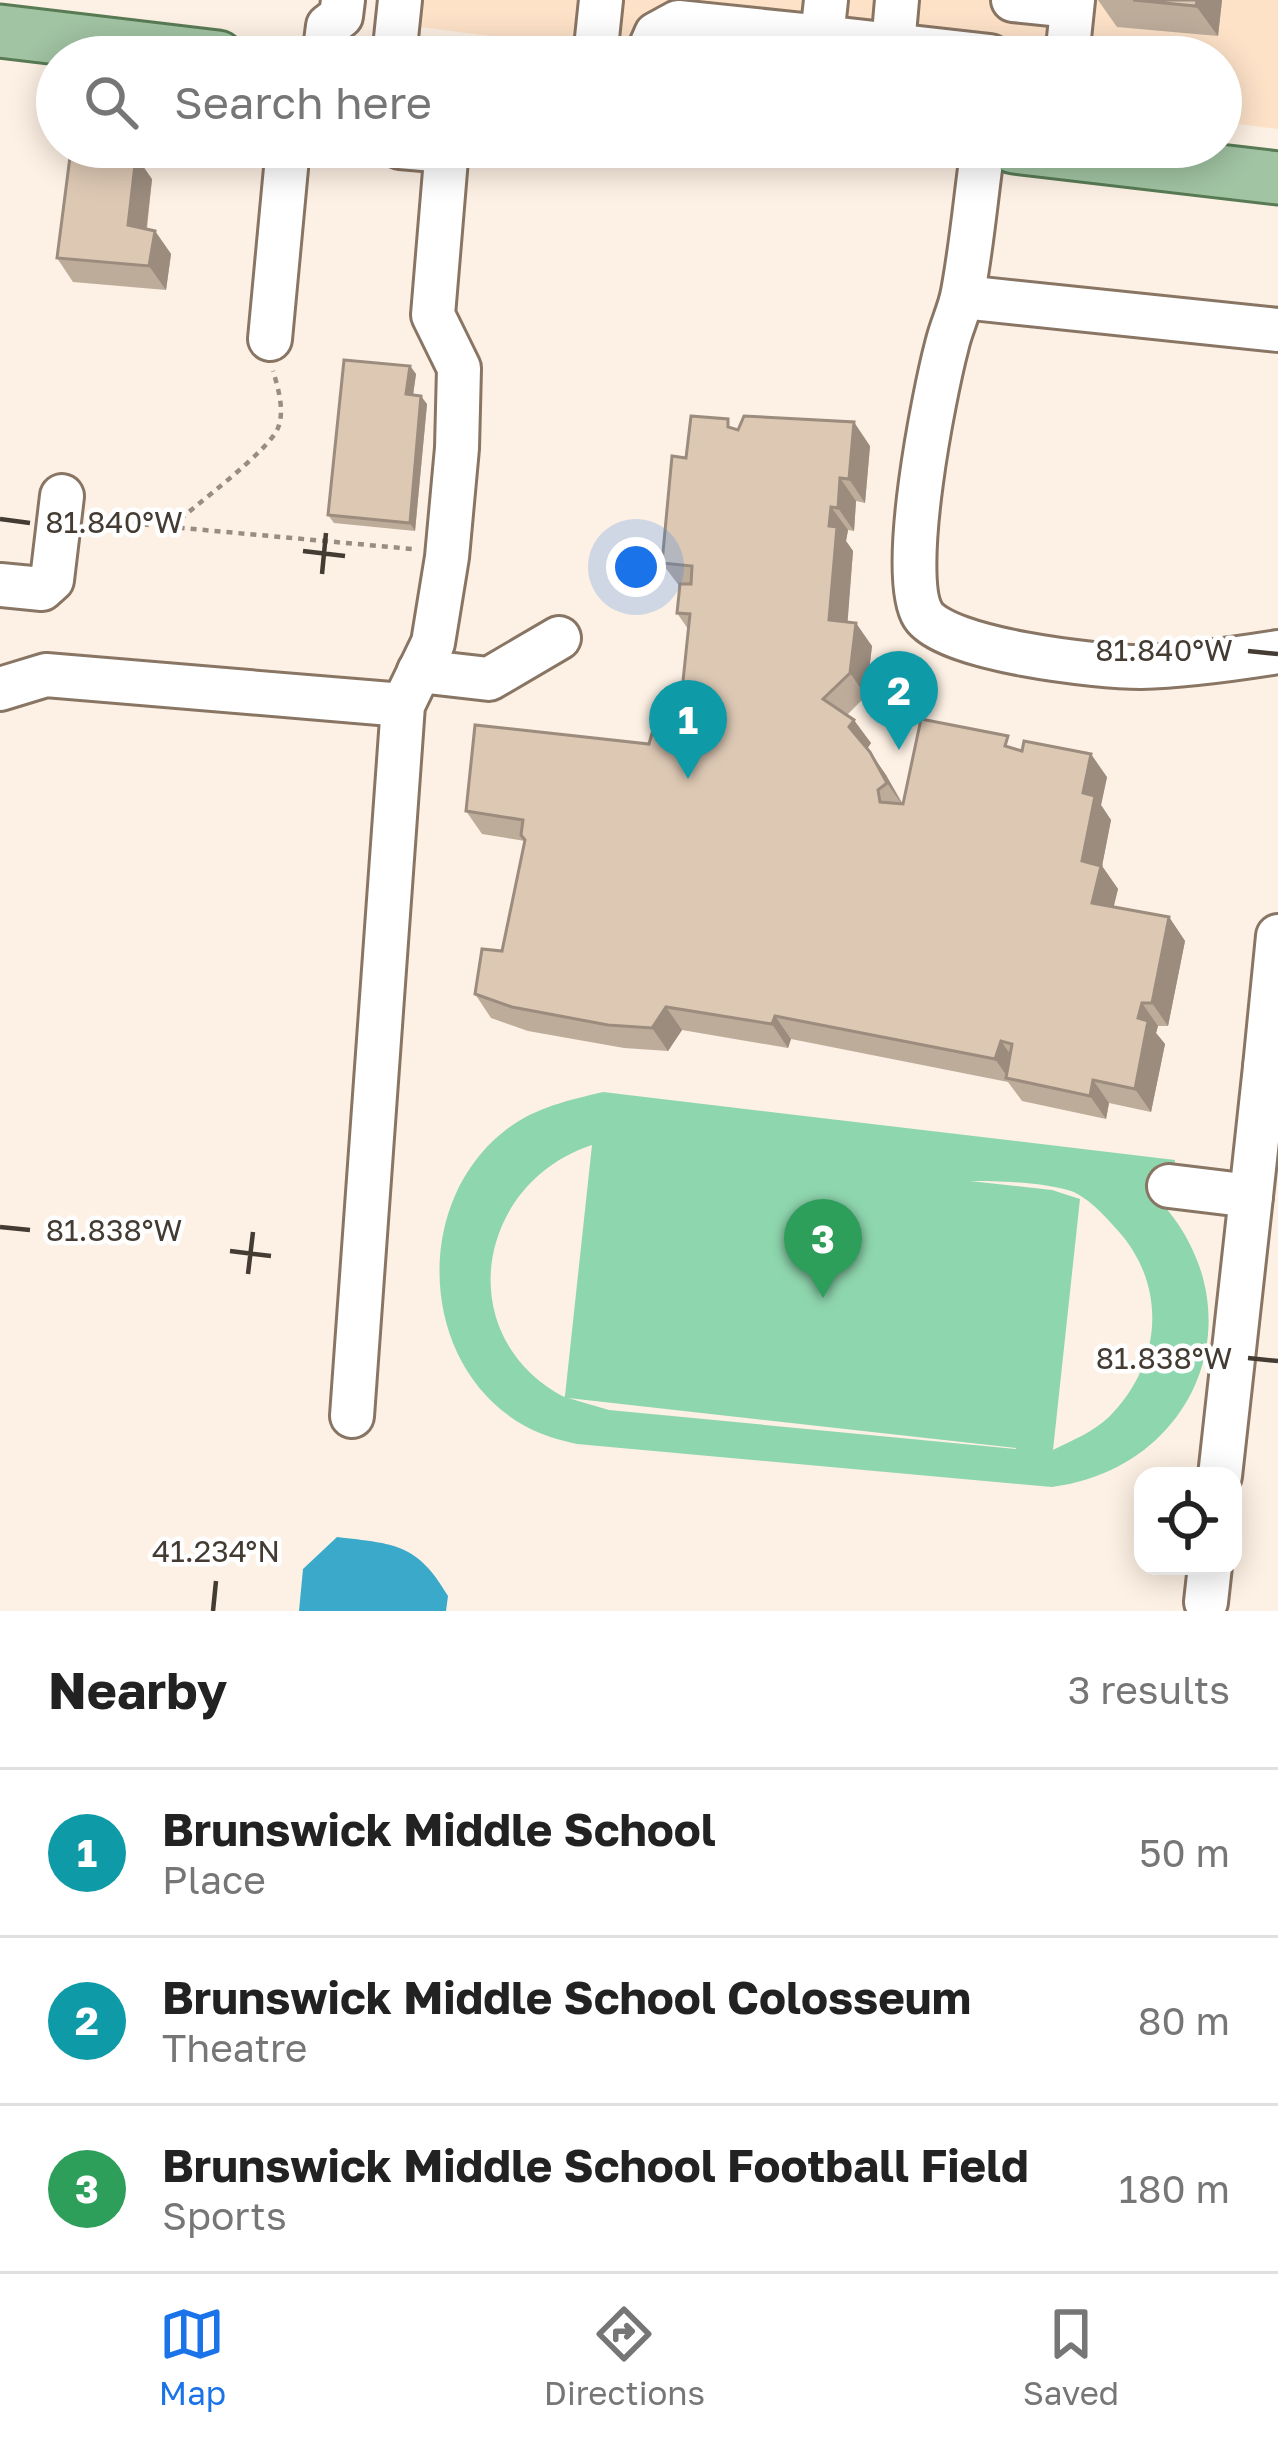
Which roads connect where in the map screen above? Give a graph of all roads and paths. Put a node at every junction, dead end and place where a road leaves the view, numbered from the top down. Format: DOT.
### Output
graph roads {
  1 [pos="400,0"];
  2 [pos="601,0"];
  3 [pos="897,0"];
  4 [pos="1013,0"];
  5 [pos="1072,3"];
  6 [pos="824,18"];
  7 [pos="0,31"];
  8 [pos="42,36"];
  9 [pos="396,36"];
  10 [pos="598,36"];
  11 [pos="655,36"];
  12 [pos="870,36"];
  13 [pos="894,36"];
  14 [pos="1069,36"];
  15 [pos="286,168"];
  16 [pos="445,168"];
  17 [pos="980,168"];
  18 [pos="1193,168"];
  19 [pos="1278,178"];
  20 [pos="962,297"];
  21 [pos="1278,330"];
  22 [pos="270,339"];
  23 [pos="61,506"];
  24 [pos="171,527"];
  25 [pos="447,552"];
  26 [pos="0,585"];
  27 [pos="559,638"];
  28 [pos="1278,652"];
  29 [pos="411,688"];
  30 [pos="0,689"];
  31 [pos="1278,936"];
  32 [pos="1271,1068"];
  33 [pos="1168,1186"];
  34 [pos="1251,1196"];
  35 [pos="352,1416"];
  36 [pos="1221,1467"];
  1 -- 9 [label="lane"];
  2 -- 10 [label="lane"];
  3 -- 13 [label="lane"];
  4 -- 5 [label="lane"];
  5 -- 14 [label="lane"];
  6 -- 11 [label="lane"];
  6 -- 12 [label="lane"];
  7 -- 8 [label="main road"];
  15 -- 22 [label="lane"];
  16 -- 25 [label="lane"];
  17 -- 20 [label="lane"];
  18 -- 19 [label="main road"];
  20 -- 21 [label="lane"];
  20 -- 28 [label="lane"];
  22 -- 24 [label="path"];
  23 -- 24 [label="path"];
  23 -- 26 [label="lane"];
  24 -- 25 [label="path"];
  25 -- 29 [label="lane"];
  27 -- 29 [label="lane"];
  29 -- 30 [label="lane"];
  29 -- 35 [label="lane"];
  31 -- 32 [label="lane"];
  32 -- 34 [label="lane"];
  33 -- 34 [label="lane"];
  34 -- 36 [label="lane"];
}
